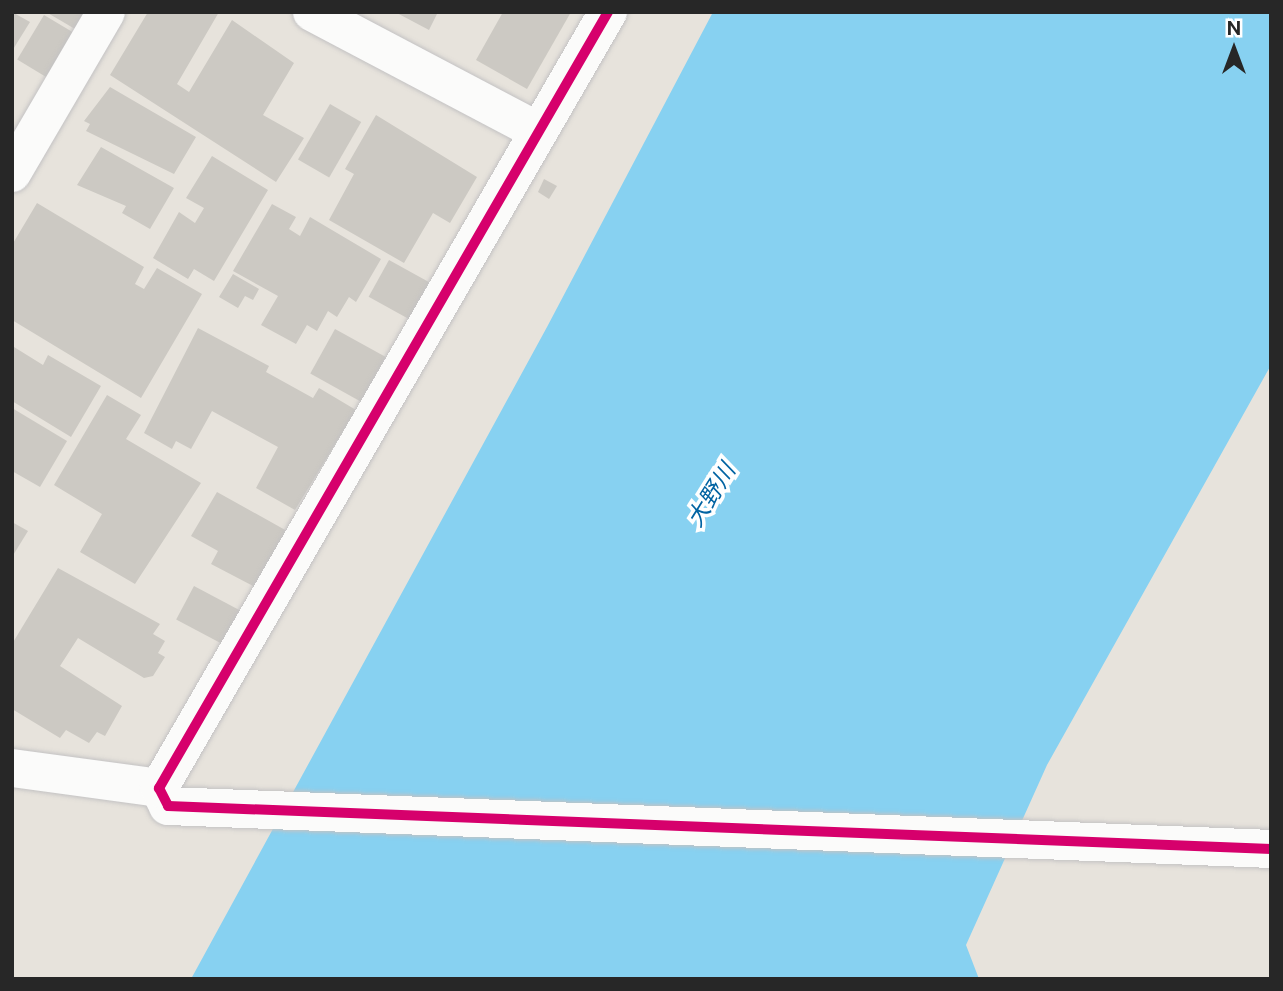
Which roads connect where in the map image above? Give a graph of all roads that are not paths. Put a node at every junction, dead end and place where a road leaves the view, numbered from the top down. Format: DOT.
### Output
graph roads {
  1 [pos="106,12"];
  2 [pos="312,12"];
  3 [pos="608,12"];
  4 [pos="536,130"];
  5 [pos="12,173"];
  6 [pos="12,768"];
  7 [pos="164,797"];
  8 [pos="1271,849"];
  1 -- 5 [label="street"];
  2 -- 4 [label="street"];
  3 -- 4 [label="street"];
  4 -- 7 [label="street"];
  6 -- 7 [label="street"];
  7 -- 8 [label="street"];
}
